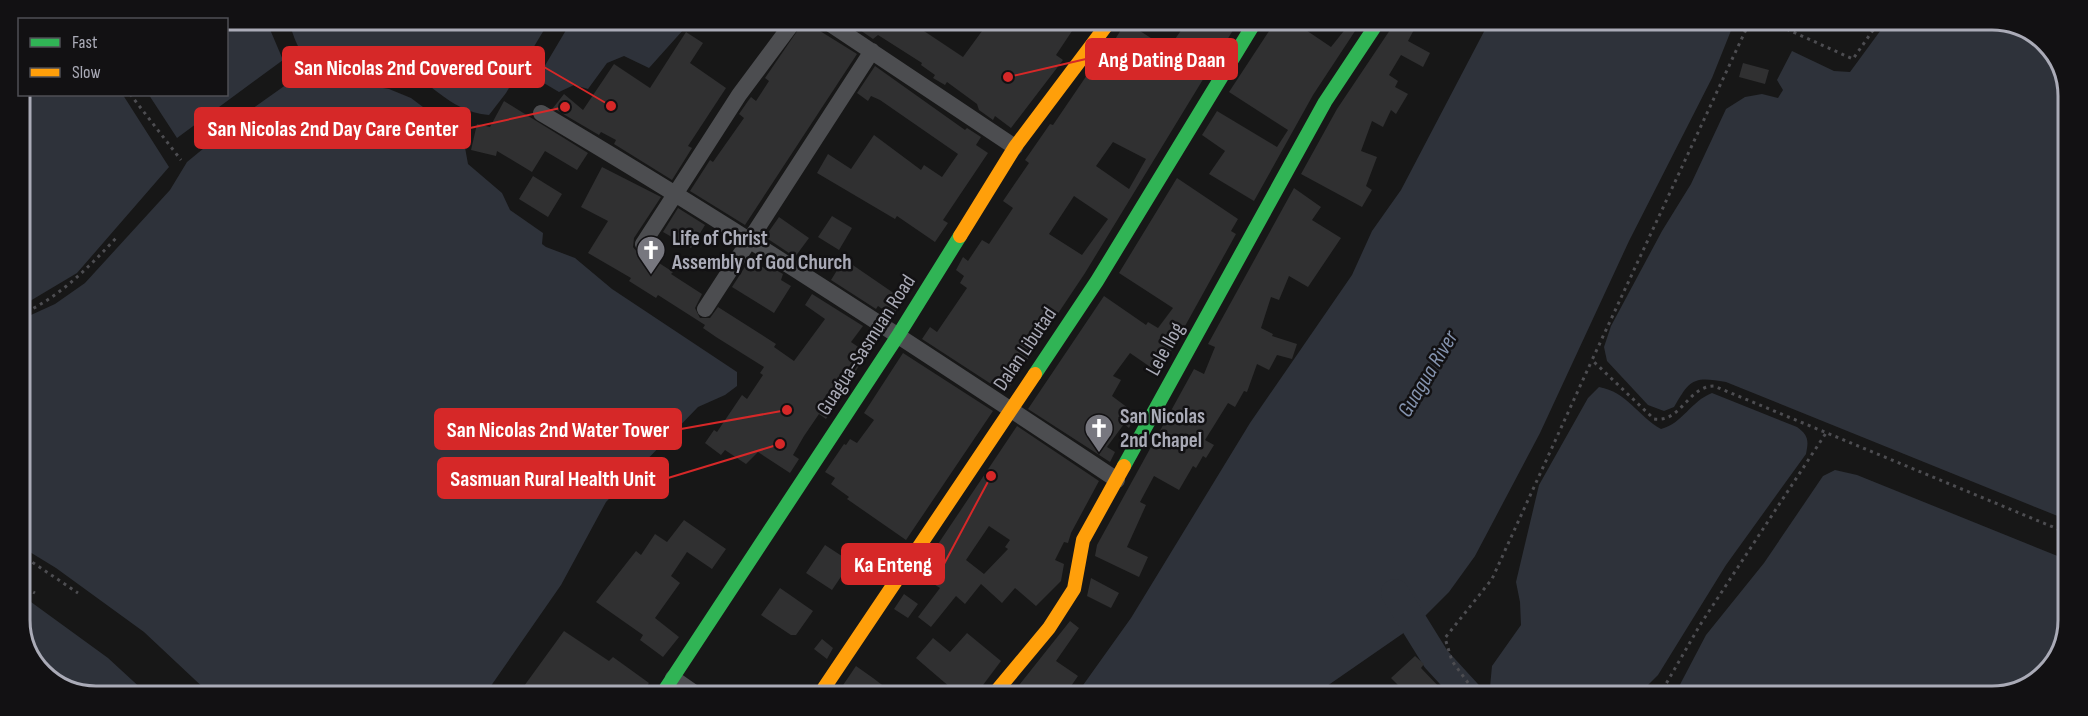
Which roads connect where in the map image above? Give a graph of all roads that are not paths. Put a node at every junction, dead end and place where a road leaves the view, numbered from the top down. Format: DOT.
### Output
graph roads {
  1 [pos="787,30"];
  2 [pos="840,30"];
  3 [pos="1103,30"];
  4 [pos="1250,30"];
  5 [pos="1373,30"];
  6 [pos="872,51"];
  7 [pos="542,113"];
  8 [pos="1016,147"];
  9 [pos="676,193"];
  10 [pos="749,241"];
  11 [pos="643,244"];
  12 [pos="705,309"];
  13 [pos="899,334"];
  14 [pos="1009,409"];
  15 [pos="1117,480"];
  16 [pos="673,678"];
  17 [pos="668,686"];
  18 [pos="684,686"];
  19 [pos="825,686"];
  20 [pos="1001,686"];
  1 -- 9 [label="street"];
  2 -- 6 [label="street"];
  3 -- 8 [label="street, Guagua-Sasmuan Road"];
  4 -- 14 [label="street, Dalan Libutad"];
  5 -- 15 [label="street, Lele Ilog"];
  6 -- 8 [label="street"];
  6 -- 10 [label="street"];
  7 -- 9 [label="street"];
  8 -- 13 [label="street, Guagua-Sasmuan Road"];
  9 -- 10 [label="street"];
  9 -- 11 [label="street"];
  10 -- 12 [label="street"];
  10 -- 13 [label="street"];
  13 -- 14 [label="street"];
  13 -- 16 [label="street, Guagua-Sasmuan Road"];
  14 -- 15 [label="street"];
  14 -- 19 [label="street, Dalan Libutad"];
  15 -- 20 [label="street, Lele Ilog"];
  16 -- 17 [label="street, Guagua-Sasmuan Road"];
  16 -- 18 [label="street"];
}
